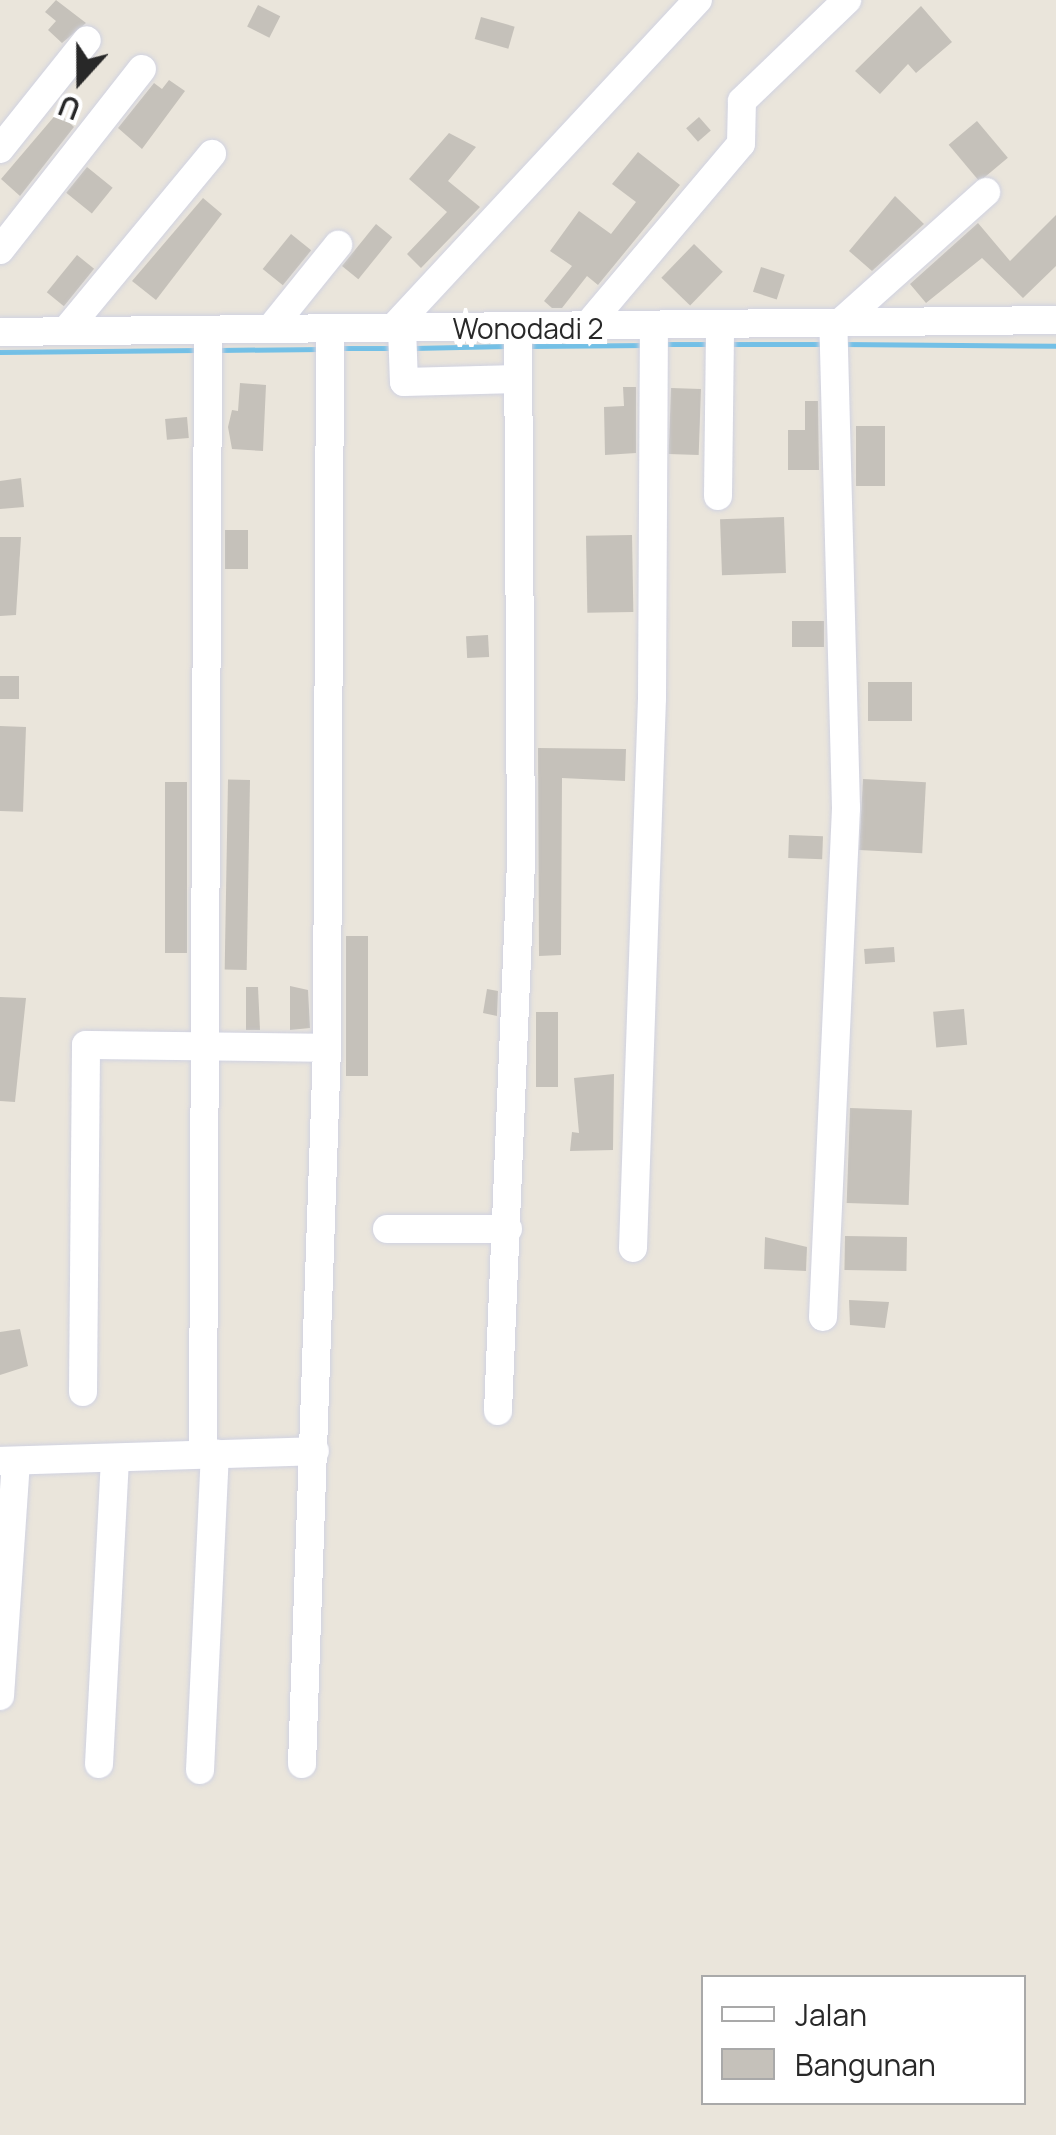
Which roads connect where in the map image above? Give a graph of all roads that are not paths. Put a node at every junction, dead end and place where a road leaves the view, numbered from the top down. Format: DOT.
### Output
graph roads {
  1 [pos="698,0"];
  2 [pos="847,0"];
  3 [pos="87,40"];
  4 [pos="142,70"];
  5 [pos="0,149"];
  6 [pos="212,154"];
  7 [pos="986,192"];
  8 [pos="338,245"];
  9 [pos="0,250"];
  10 [pos="1056,320"];
  11 [pos="587,326"];
  12 [pos="68,328"];
  13 [pos="271,328"];
  14 [pos="0,332"];
  15 [pos="836,332"];
  16 [pos="400,338"];
  17 [pos="719,340"];
  18 [pos="330,341"];
  19 [pos="653,341"];
  20 [pos="208,345"];
  21 [pos="518,350"];
  22 [pos="718,496"];
  23 [pos="200,1047"];
  24 [pos="327,1048"];
  25 [pos="508,1229"];
  26 [pos="387,1230"];
  27 [pos="633,1248"];
  28 [pos="823,1317"];
  29 [pos="83,1392"];
  30 [pos="498,1411"];
  31 [pos="209,1448"];
  32 [pos="315,1451"];
  33 [pos="115,1458"];
  34 [pos="8,1462"];
  35 [pos="0,1696"];
  36 [pos="98,1764"];
  37 [pos="302,1764"];
  38 [pos="200,1770"];
  1 -- 16 [label="street"];
  2 -- 11 [label="street"];
  3 -- 5 [label="street"];
  4 -- 9 [label="street"];
  6 -- 12 [label="street"];
  7 -- 15 [label="street"];
  8 -- 13 [label="street"];
  10 -- 15 [label="street, Wonodadi 2"];
  11 -- 19 [label="street, Wonodadi 2"];
  11 -- 21 [label="street, Wonodadi 2"];
  12 -- 14 [label="street, Wonodadi 2"];
  12 -- 20 [label="street, Wonodadi 2"];
  13 -- 18 [label="street, Wonodadi 2"];
  13 -- 20 [label="street, Wonodadi 2"];
  15 -- 17 [label="street, Wonodadi 2"];
  15 -- 28 [label="street"];
  16 -- 18 [label="street, Wonodadi 2"];
  16 -- 21 [label="street, Wonodadi 2"];
  16 -- 21 [label="street"];
  17 -- 19 [label="street, Wonodadi 2"];
  17 -- 22 [label="street"];
  18 -- 24 [label="street"];
  19 -- 27 [label="street"];
  20 -- 23 [label="street"];
  21 -- 25 [label="street"];
  23 -- 24 [label="street"];
  23 -- 29 [label="street"];
  23 -- 31 [label="street"];
  24 -- 32 [label="street"];
  25 -- 26 [label="street"];
  25 -- 30 [label="street"];
  31 -- 32 [label="street"];
  31 -- 33 [label="street"];
  31 -- 38 [label="street"];
  32 -- 37 [label="street"];
  33 -- 34 [label="street"];
  33 -- 36 [label="street"];
  34 -- 35 [label="street"];
}
